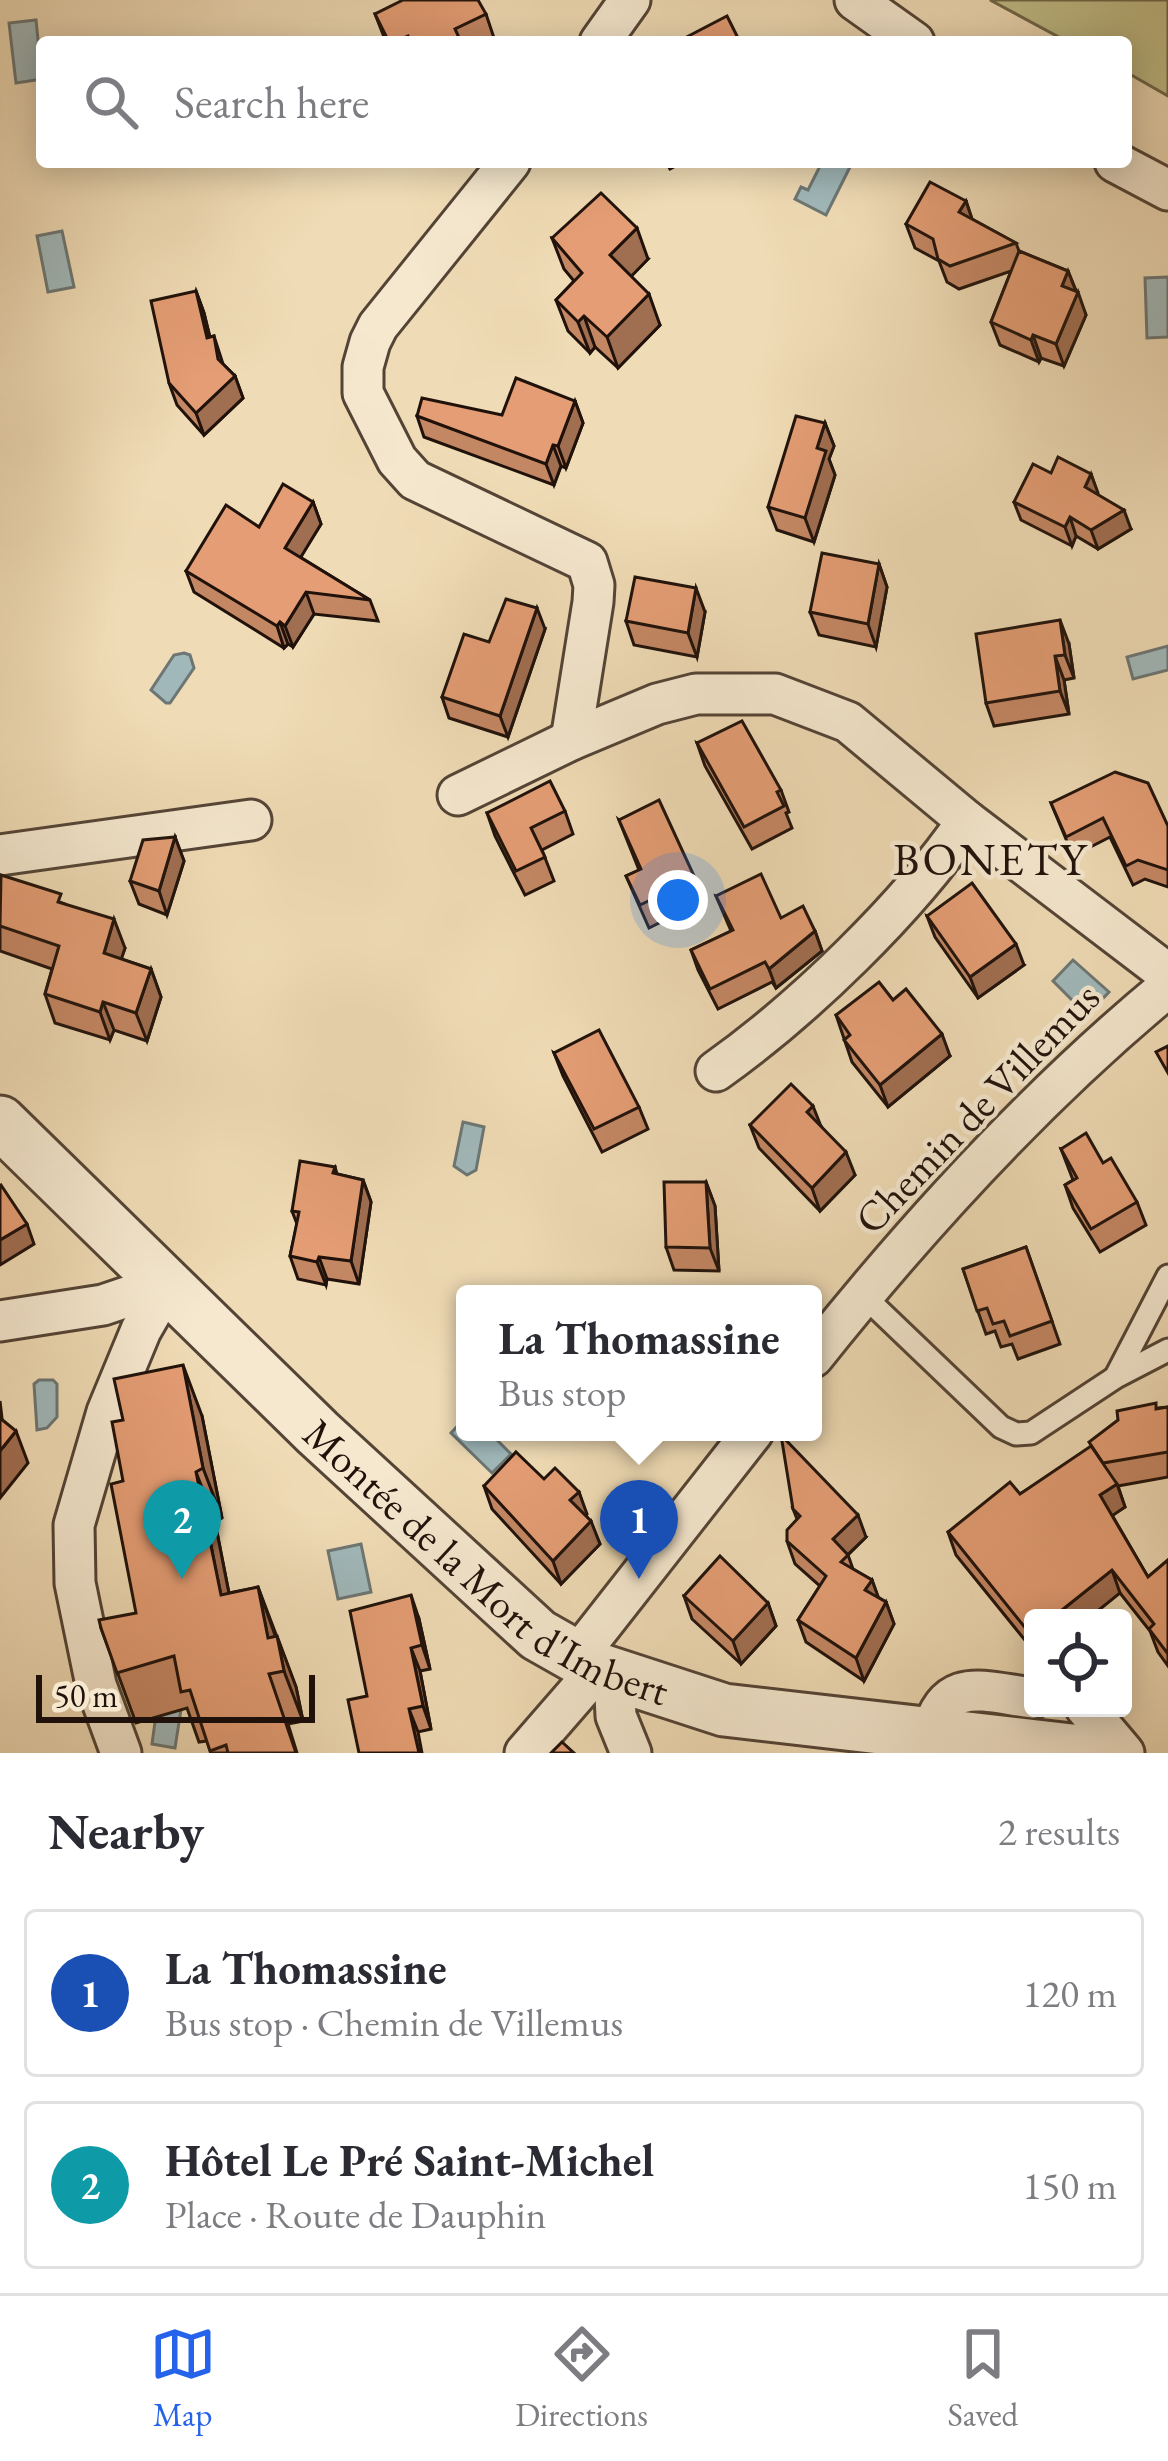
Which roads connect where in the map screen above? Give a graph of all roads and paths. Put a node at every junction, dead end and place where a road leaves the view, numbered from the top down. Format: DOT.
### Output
graph roads {
  1 [pos="630,0"];
  2 [pos="855,0"];
  3 [pos="604,36"];
  4 [pos="906,36"];
  5 [pos="505,168"];
  6 [pos="1126,168"];
  7 [pos="1168,190"];
  8 [pos="571,740"];
  9 [pos="458,795"];
  10 [pos="250,820"];
  11 [pos="967,821"];
  12 [pos="0,855"];
  13 [pos="1168,974"];
  14 [pos="1168,987"];
  15 [pos="716,1071"];
  16 [pos="0,1122"];
  17 [pos="1168,1276"];
  18 [pos="167,1283"];
  19 [pos="863,1295"];
  20 [pos="103,1305"];
  21 [pos="0,1321"];
  22 [pos="141,1330"];
  23 [pos="822,1346"];
  24 [pos="1168,1350"];
  25 [pos="1116,1377"];
  26 [pos="748,1441"];
  27 [pos="596,1668"];
  28 [pos="1024,1697"];
  29 [pos="1094,1717"];
  30 [pos="931,1736"];
  31 [pos="121,1753"];
  32 [pos="525,1753"];
  33 [pos="631,1753"];
  34 [pos="1098,1753"];
  35 [pos="1124,1753"];
  1 -- 3 [label="street"];
  2 -- 4 [label="street"];
  5 -- 8 [label="street"];
  6 -- 7 [label="street"];
  8 -- 9 [label="street"];
  8 -- 11 [label="street"];
  10 -- 12 [label="street"];
  11 -- 13 [label="street"];
  11 -- 15 [label="street"];
  14 -- 19 [label="street, Chemin de Villemus"];
  16 -- 18 [label="street, Montée de la Mort d'Imbert"];
  17 -- 25 [label="lane"];
  18 -- 20 [label="street"];
  18 -- 22 [label="street"];
  18 -- 27 [label="street, Montée de la Mort d'Imbert"];
  19 -- 23 [label="street, Chemin de Villemus"];
  19 -- 25 [label="lane"];
  20 -- 21 [label="street"];
  20 -- 22 [label="street"];
  22 -- 31 [label="street"];
  24 -- 25 [label="lane"];
  26 -- 27 [label="street"];
  27 -- 30 [label="street, Montée de la Mort d'Imbert"];
  27 -- 32 [label="street"];
  27 -- 33 [label="street"];
  28 -- 30 [label="street"];
  29 -- 35 [label="street"];
  30 -- 34 [label="street, Montée de la Mort d'Imbert"];
}
